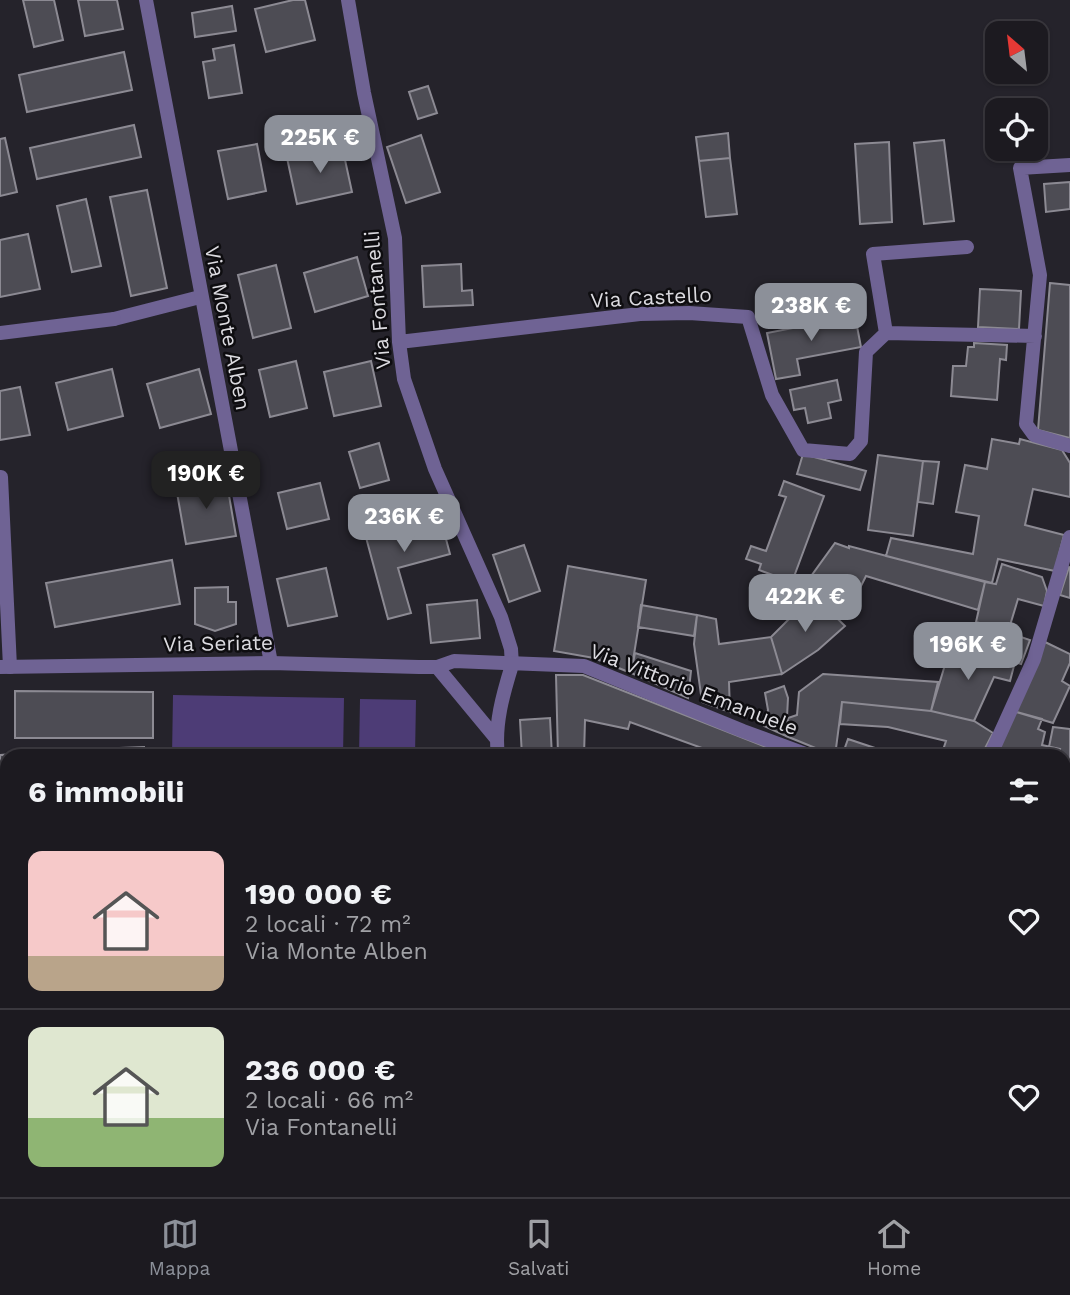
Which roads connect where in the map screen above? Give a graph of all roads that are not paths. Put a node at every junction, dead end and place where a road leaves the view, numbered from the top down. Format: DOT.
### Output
graph roads {
  1 [pos="146,0"];
  2 [pos="348,0"];
  3 [pos="1070,164"];
  4 [pos="968,247"];
  5 [pos="200,297"];
  6 [pos="0,333"];
  7 [pos="886,333"];
  8 [pos="1035,337"];
  9 [pos="399,342"];
  10 [pos="1070,446"];
  11 [pos="1,477"];
  12 [pos="1070,537"];
  13 [pos="271,663"];
  14 [pos="512,664"];
  15 [pos="5,667"];
  16 [pos="437,667"];
  17 [pos="495,737"];
  18 [pos="497,749"];
  19 [pos="792,749"];
  20 [pos="993,749"];
  1 -- 5 [label="street, Via Monte Alben"];
  2 -- 9 [label="street, Via Fontanelli"];
  3 -- 8 [label="street"];
  4 -- 7 [label="street"];
  5 -- 6 [label="street"];
  5 -- 13 [label="street, Via Monte Alben"];
  7 -- 8 [label="street"];
  7 -- 9 [label="street, Via Castello"];
  8 -- 10 [label="street"];
  9 -- 14 [label="street, Via Fontanelli"];
  11 -- 15 [label="street"];
  12 -- 20 [label="street"];
  13 -- 15 [label="street, Via Seriate"];
  13 -- 16 [label="street, Via Seriate"];
  14 -- 16 [label="street, Via Vittorio Emanuele"];
  14 -- 17 [label="street"];
  14 -- 19 [label="street, Via Vittorio Emanuele"];
  16 -- 17 [label="street"];
  17 -- 18 [label="street"];
}
